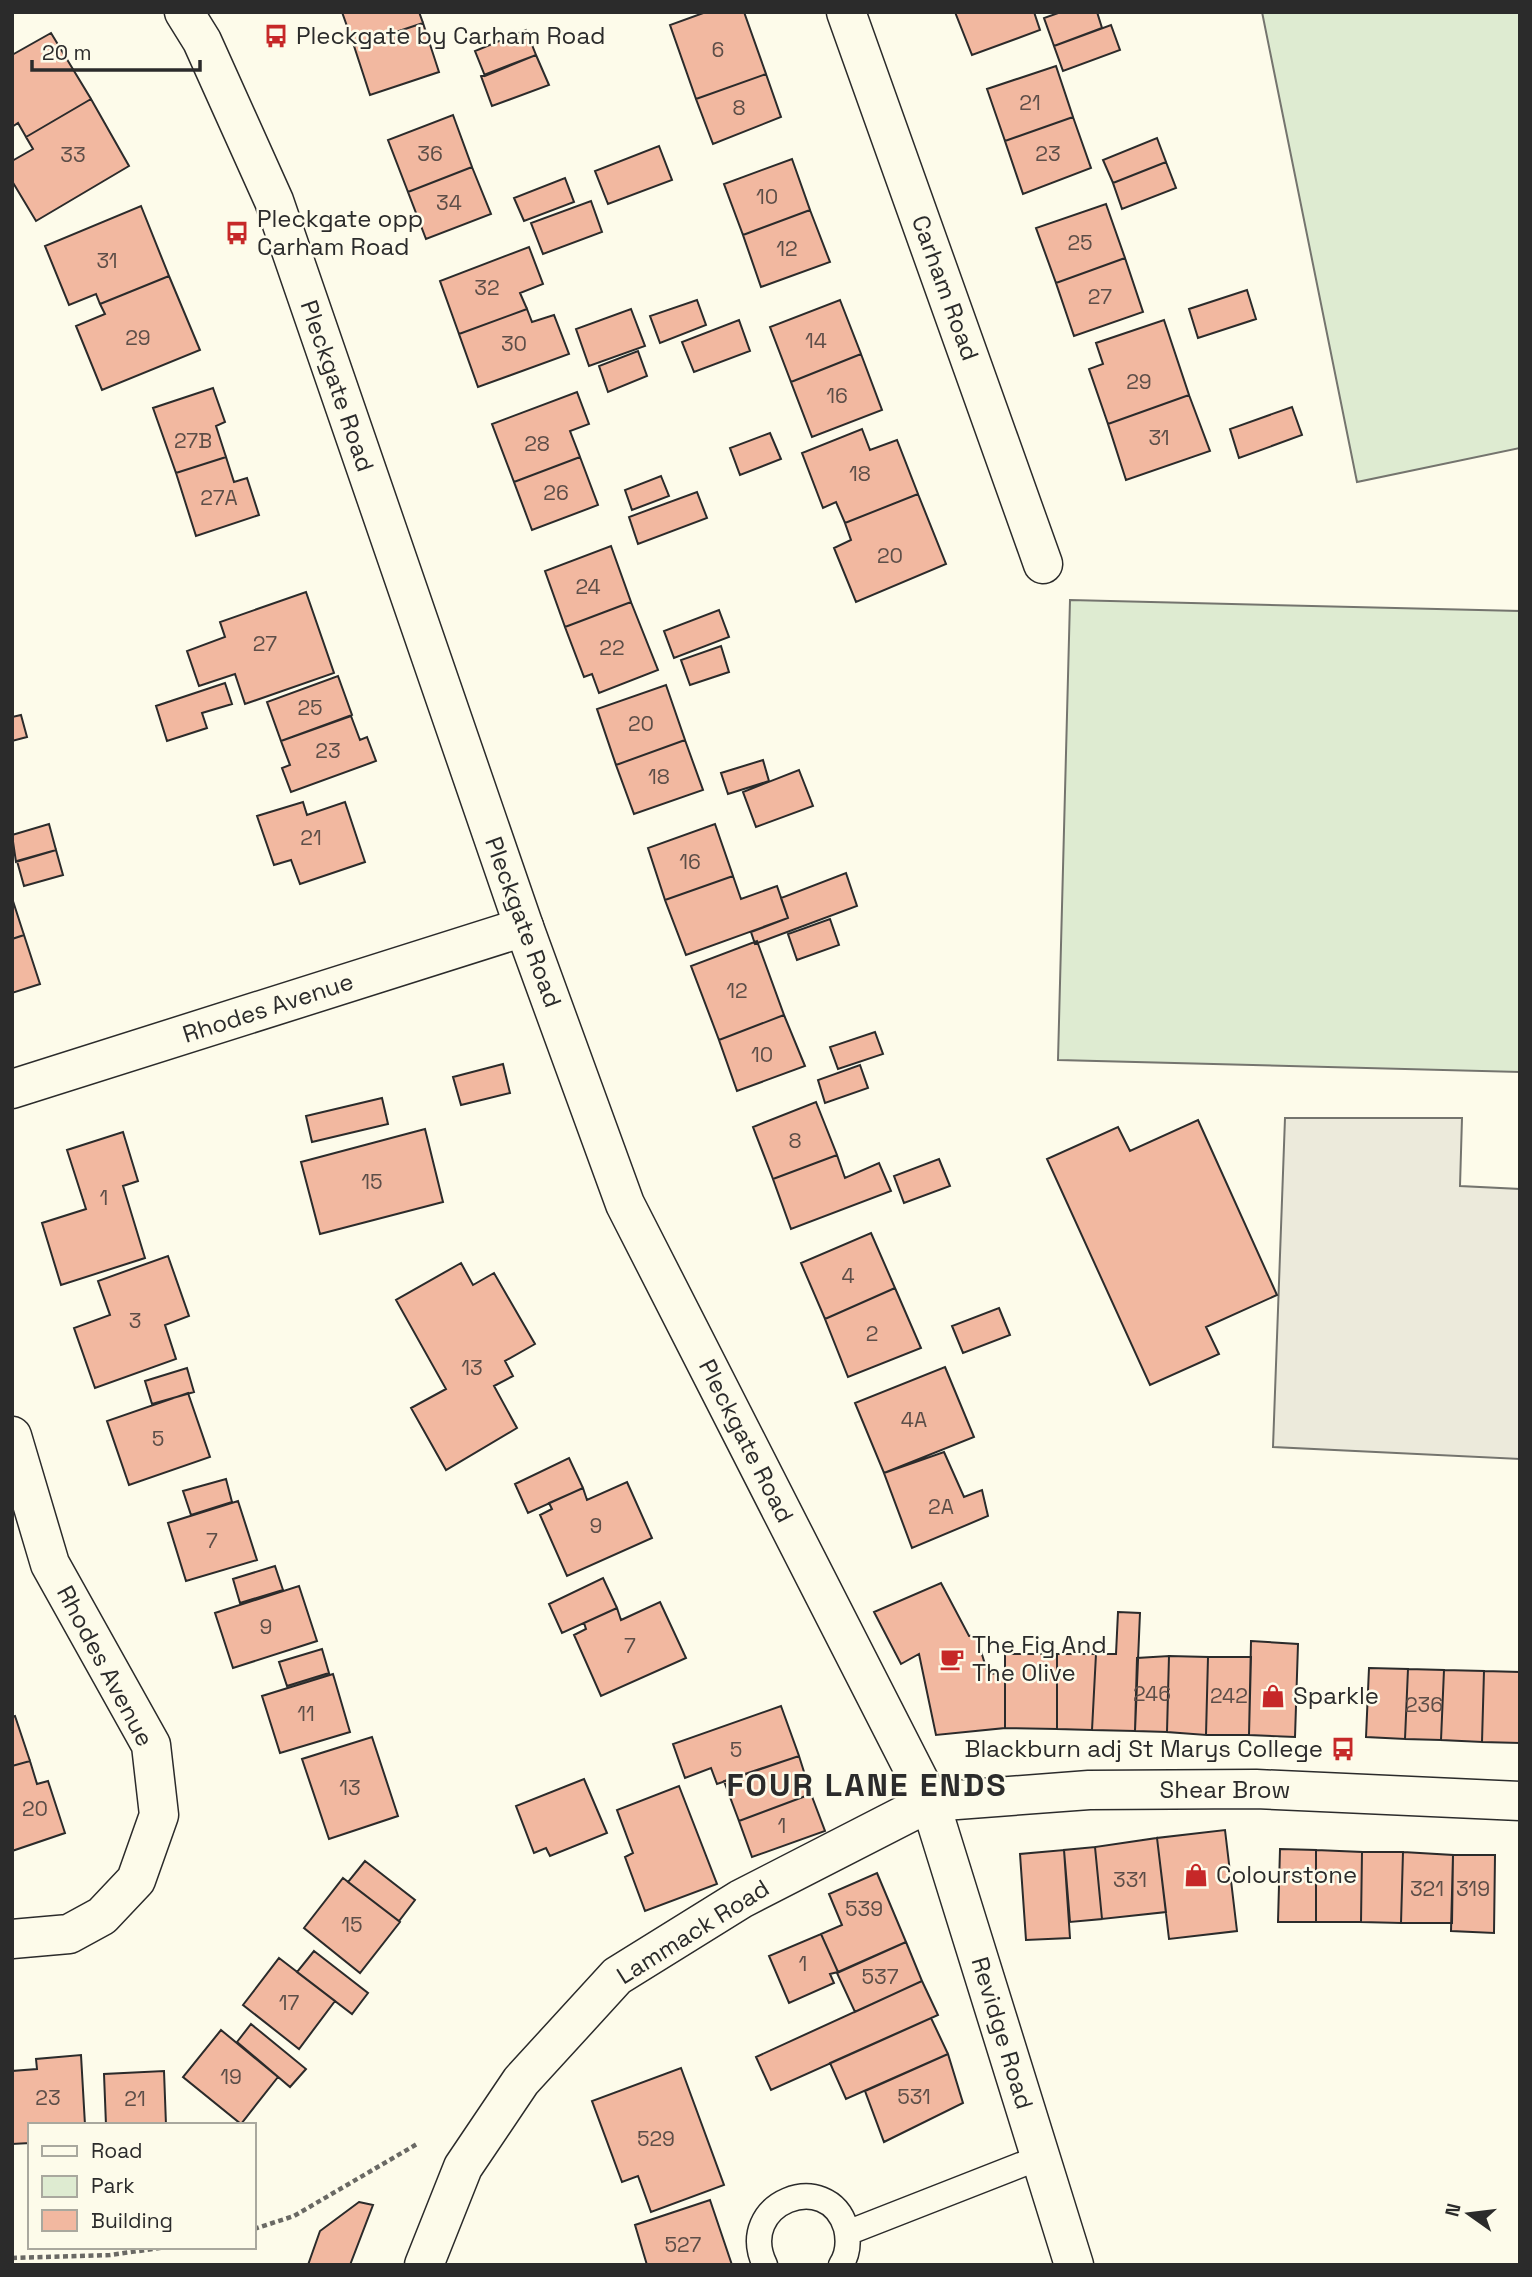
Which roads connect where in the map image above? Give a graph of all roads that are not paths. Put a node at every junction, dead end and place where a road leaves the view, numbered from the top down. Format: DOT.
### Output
graph roads {
  1 [pos="184,12"];
  2 [pos="846,12"];
  3 [pos="1043,564"];
  4 [pos="524,927"];
  5 [pos="12,1090"];
  6 [pos="12,1436"];
  7 [pos="1520,1801"];
  8 [pos="930,1802"];
  9 [pos="12,1939"];
  10 [pos="1041,2157"];
  11 [pos="847,2233"];
  12 [pos="424,2265"];
  13 [pos="765,2265"];
  14 [pos="841,2265"];
  15 [pos="1074,2265"];
  1 -- 4 [label="street, Pleckgate Road"];
  2 -- 3 [label="street, Carham Road"];
  4 -- 5 [label="street, Rhodes Avenue"];
  4 -- 8 [label="street, Pleckgate Road"];
  6 -- 9 [label="street, Rhodes Avenue"];
  7 -- 8 [label="street, Shear Brow"];
  8 -- 10 [label="street, Revidge Road"];
  8 -- 12 [label="street, Lammack Road"];
  10 -- 11 [label="lane"];
  10 -- 15 [label="street, Revidge Road"];
  11 -- 13 [label="lane"];
  11 -- 14 [label="lane"];
}
